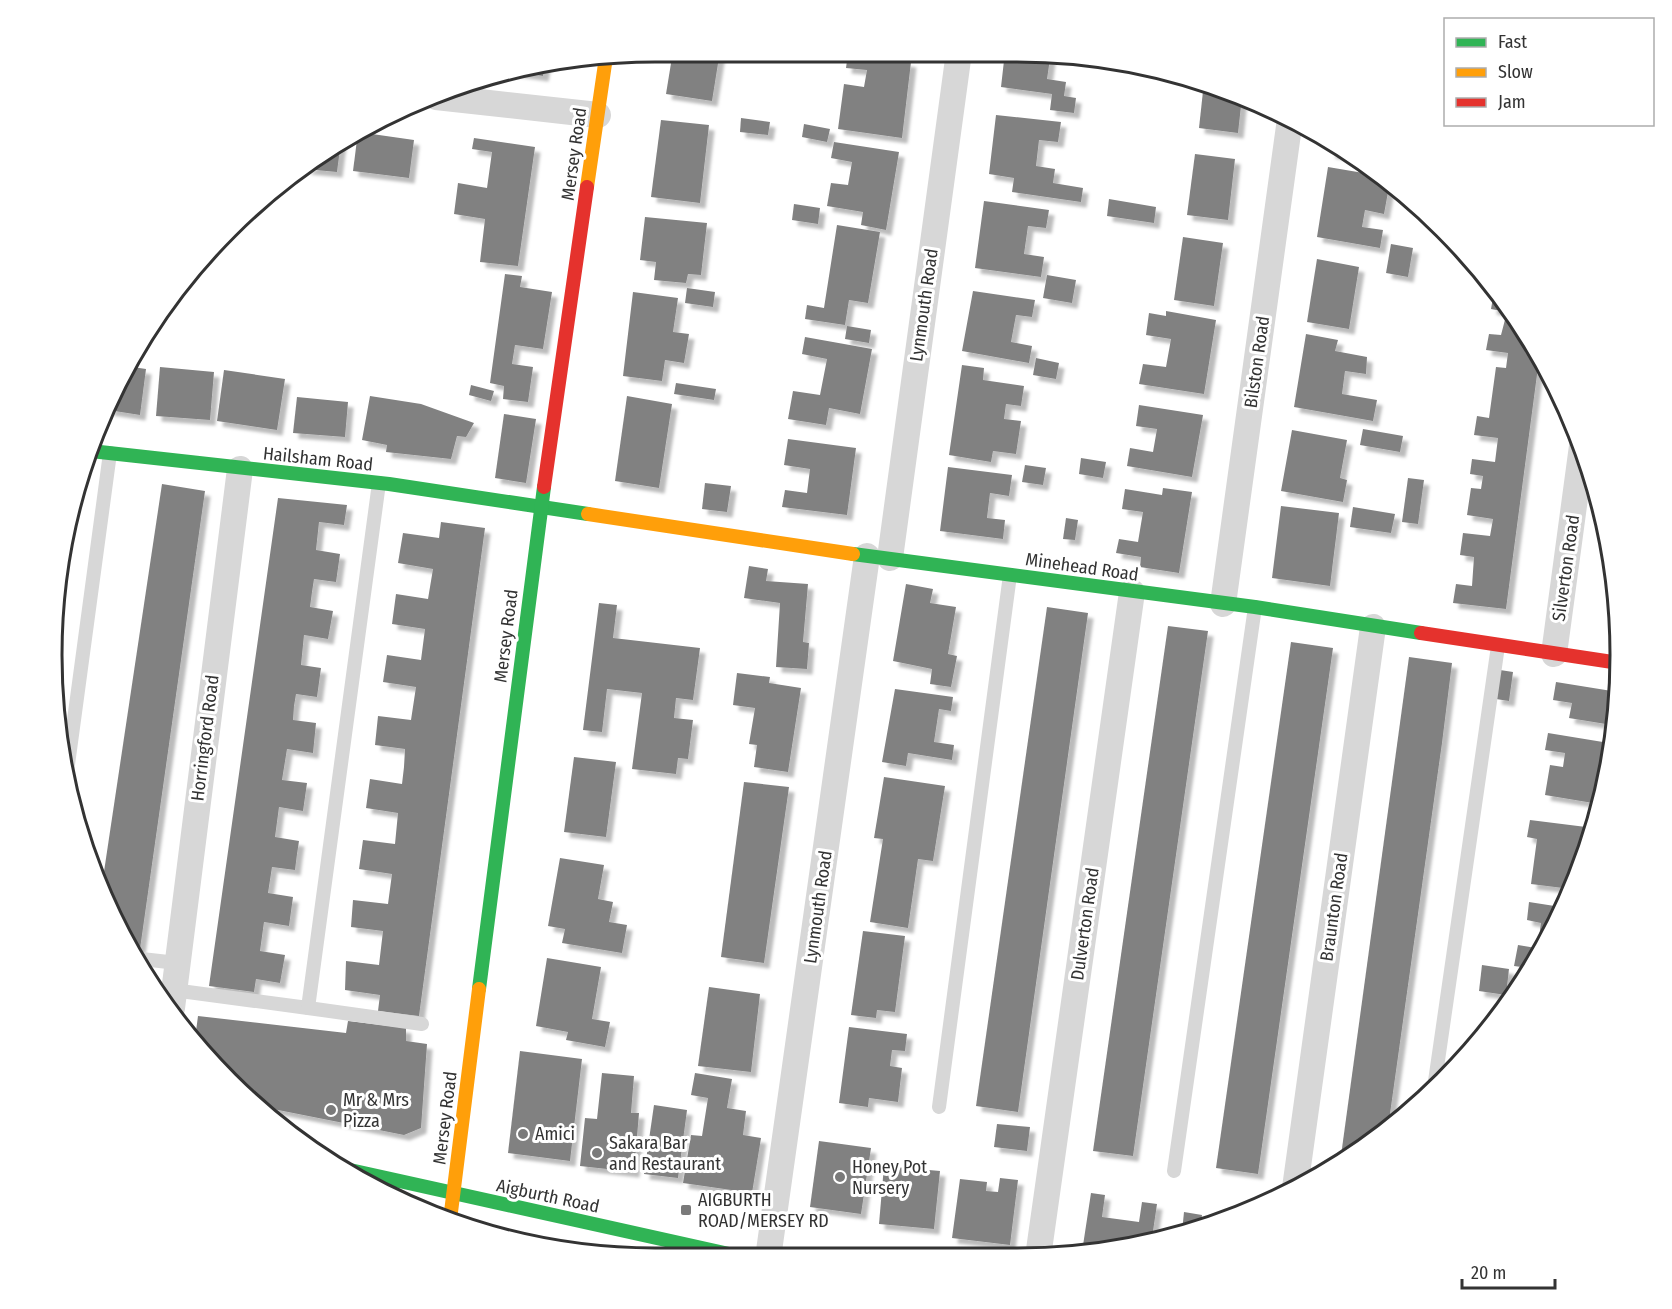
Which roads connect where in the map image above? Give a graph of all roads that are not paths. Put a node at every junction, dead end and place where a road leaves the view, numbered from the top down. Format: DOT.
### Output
graph roads {
  1 [pos="957,62"];
  2 [pos="605,64"];
  3 [pos="450,99"];
  4 [pos="598,115"];
  5 [pos="1289,128"];
  6 [pos="98,452"];
  7 [pos="110,453"];
  8 [pos="1579,465"];
  9 [pos="240,469"];
  10 [pos="379,483"];
  11 [pos="541,506"];
  12 [pos="879,557"];
  13 [pos="1010,575"];
  14 [pos="1132,591"];
  15 [pos="1223,604"];
  16 [pos="1255,607"];
  17 [pos="1373,627"];
  18 [pos="1498,646"];
  19 [pos="1554,654"];
  20 [pos="1610,662"];
  21 [pos="70,750"];
  22 [pos="146,959"];
  23 [pos="177,963"];
  24 [pos="172,999"];
  25 [pos="308,1008"];
  26 [pos="422,1024"];
  27 [pos="1436,1075"];
  28 [pos="939,1107"];
  29 [pos="1174,1171"];
  30 [pos="371,1175"];
  31 [pos="1296,1177"];
  32 [pos="454,1194"];
  33 [pos="451,1211"];
  34 [pos="1039,1247"];
  35 [pos="701,1248"];
  36 [pos="770,1248"];
  1 -- 12 [label="street, Lynmouth Road"];
  2 -- 4 [label="main road, Mersey Road"];
  3 -- 4 [label="street"];
  4 -- 11 [label="main road, Mersey Road"];
  5 -- 15 [label="street, Bilston Road"];
  6 -- 7 [label="main road, Hailsham Road"];
  7 -- 9 [label="main road, Hailsham Road"];
  7 -- 21 [label="lane"];
  8 -- 19 [label="street, Silverton Road"];
  9 -- 10 [label="main road, Hailsham Road"];
  9 -- 23 [label="street, Horringford Road"];
  10 -- 11 [label="main road, Hailsham Road"];
  10 -- 25 [label="lane"];
  11 -- 12 [label="main road, Minehead Road"];
  11 -- 32 [label="main road, Mersey Road"];
  12 -- 13 [label="main road, Minehead Road"];
  12 -- 36 [label="street, Lynmouth Road"];
  13 -- 14 [label="main road, Minehead Road"];
  13 -- 28 [label="lane"];
  14 -- 15 [label="main road, Minehead Road"];
  14 -- 34 [label="street, Dulverton Road"];
  15 -- 16 [label="main road, Minehead Road"];
  16 -- 17 [label="main road, Minehead Road"];
  16 -- 29 [label="lane"];
  17 -- 18 [label="main road, Minehead Road"];
  17 -- 31 [label="street, Braunton Road"];
  18 -- 19 [label="main road, Minehead Road"];
  18 -- 27 [label="lane"];
  19 -- 20 [label="main road, Minehead Road"];
  22 -- 23 [label="lane"];
  23 -- 24 [label="street, Horringford Road"];
  24 -- 25 [label="lane"];
  25 -- 26 [label="lane"];
  30 -- 32 [label="main road, Aigburth Road"];
  32 -- 33 [label="main road, Mersey Road"];
  32 -- 35 [label="main road, Aigburth Road"];
}
